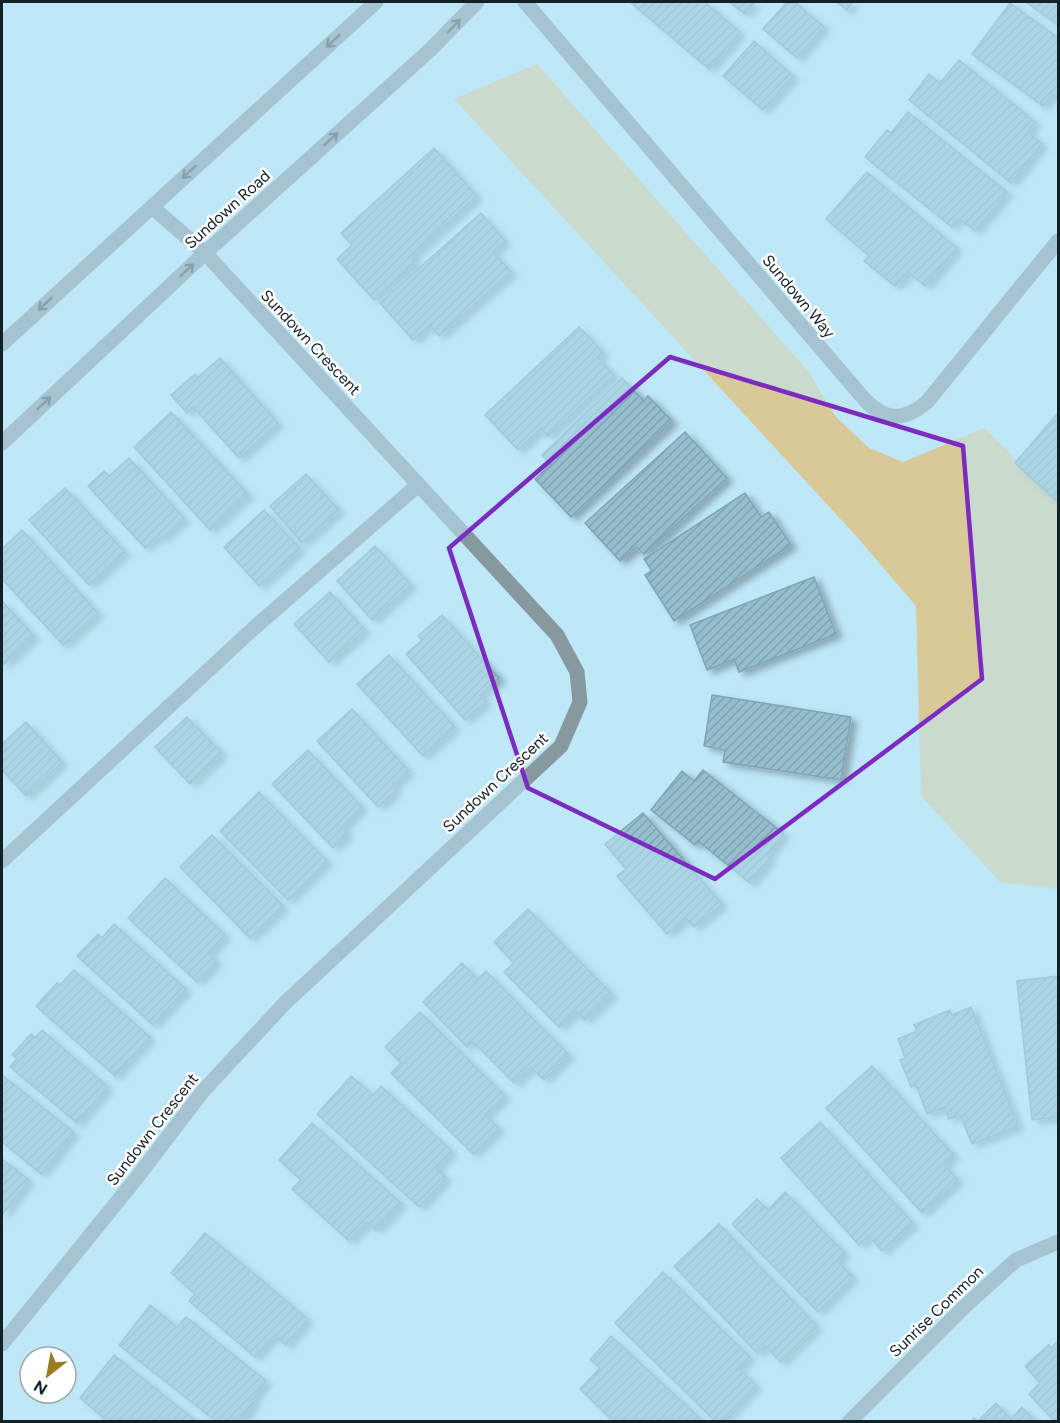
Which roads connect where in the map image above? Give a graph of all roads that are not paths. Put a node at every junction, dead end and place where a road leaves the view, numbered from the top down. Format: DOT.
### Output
graph roads {
  1 [pos="376,2"];
  2 [pos="477,2"];
  3 [pos="525,2"];
  4 [pos="152,207"];
  5 [pos="1059,241"];
  6 [pos="205,253"];
  7 [pos="2,344"];
  8 [pos="2,443"];
  9 [pos="418,485"];
  10 [pos="2,861"];
  11 [pos="1059,1242"];
  12 [pos="2,1344"];
  13 [pos="849,1422"];
  1 -- 4 [label="street, one-way"];
  6 -- 2 [label="street, Sundown Road, one-way"];
  3 -- 5 [label="street, Sundown Way"];
  4 -- 6 [label="street, Sundown Crescent"];
  4 -- 7 [label="street, one-way"];
  8 -- 6 [label="street, Sundown Road, one-way"];
  6 -- 9 [label="street, Sundown Crescent"];
  9 -- 10 [label="street"];
  9 -- 12 [label="street, Sundown Crescent"];
  11 -- 13 [label="street, Sunrise Common"];
}
